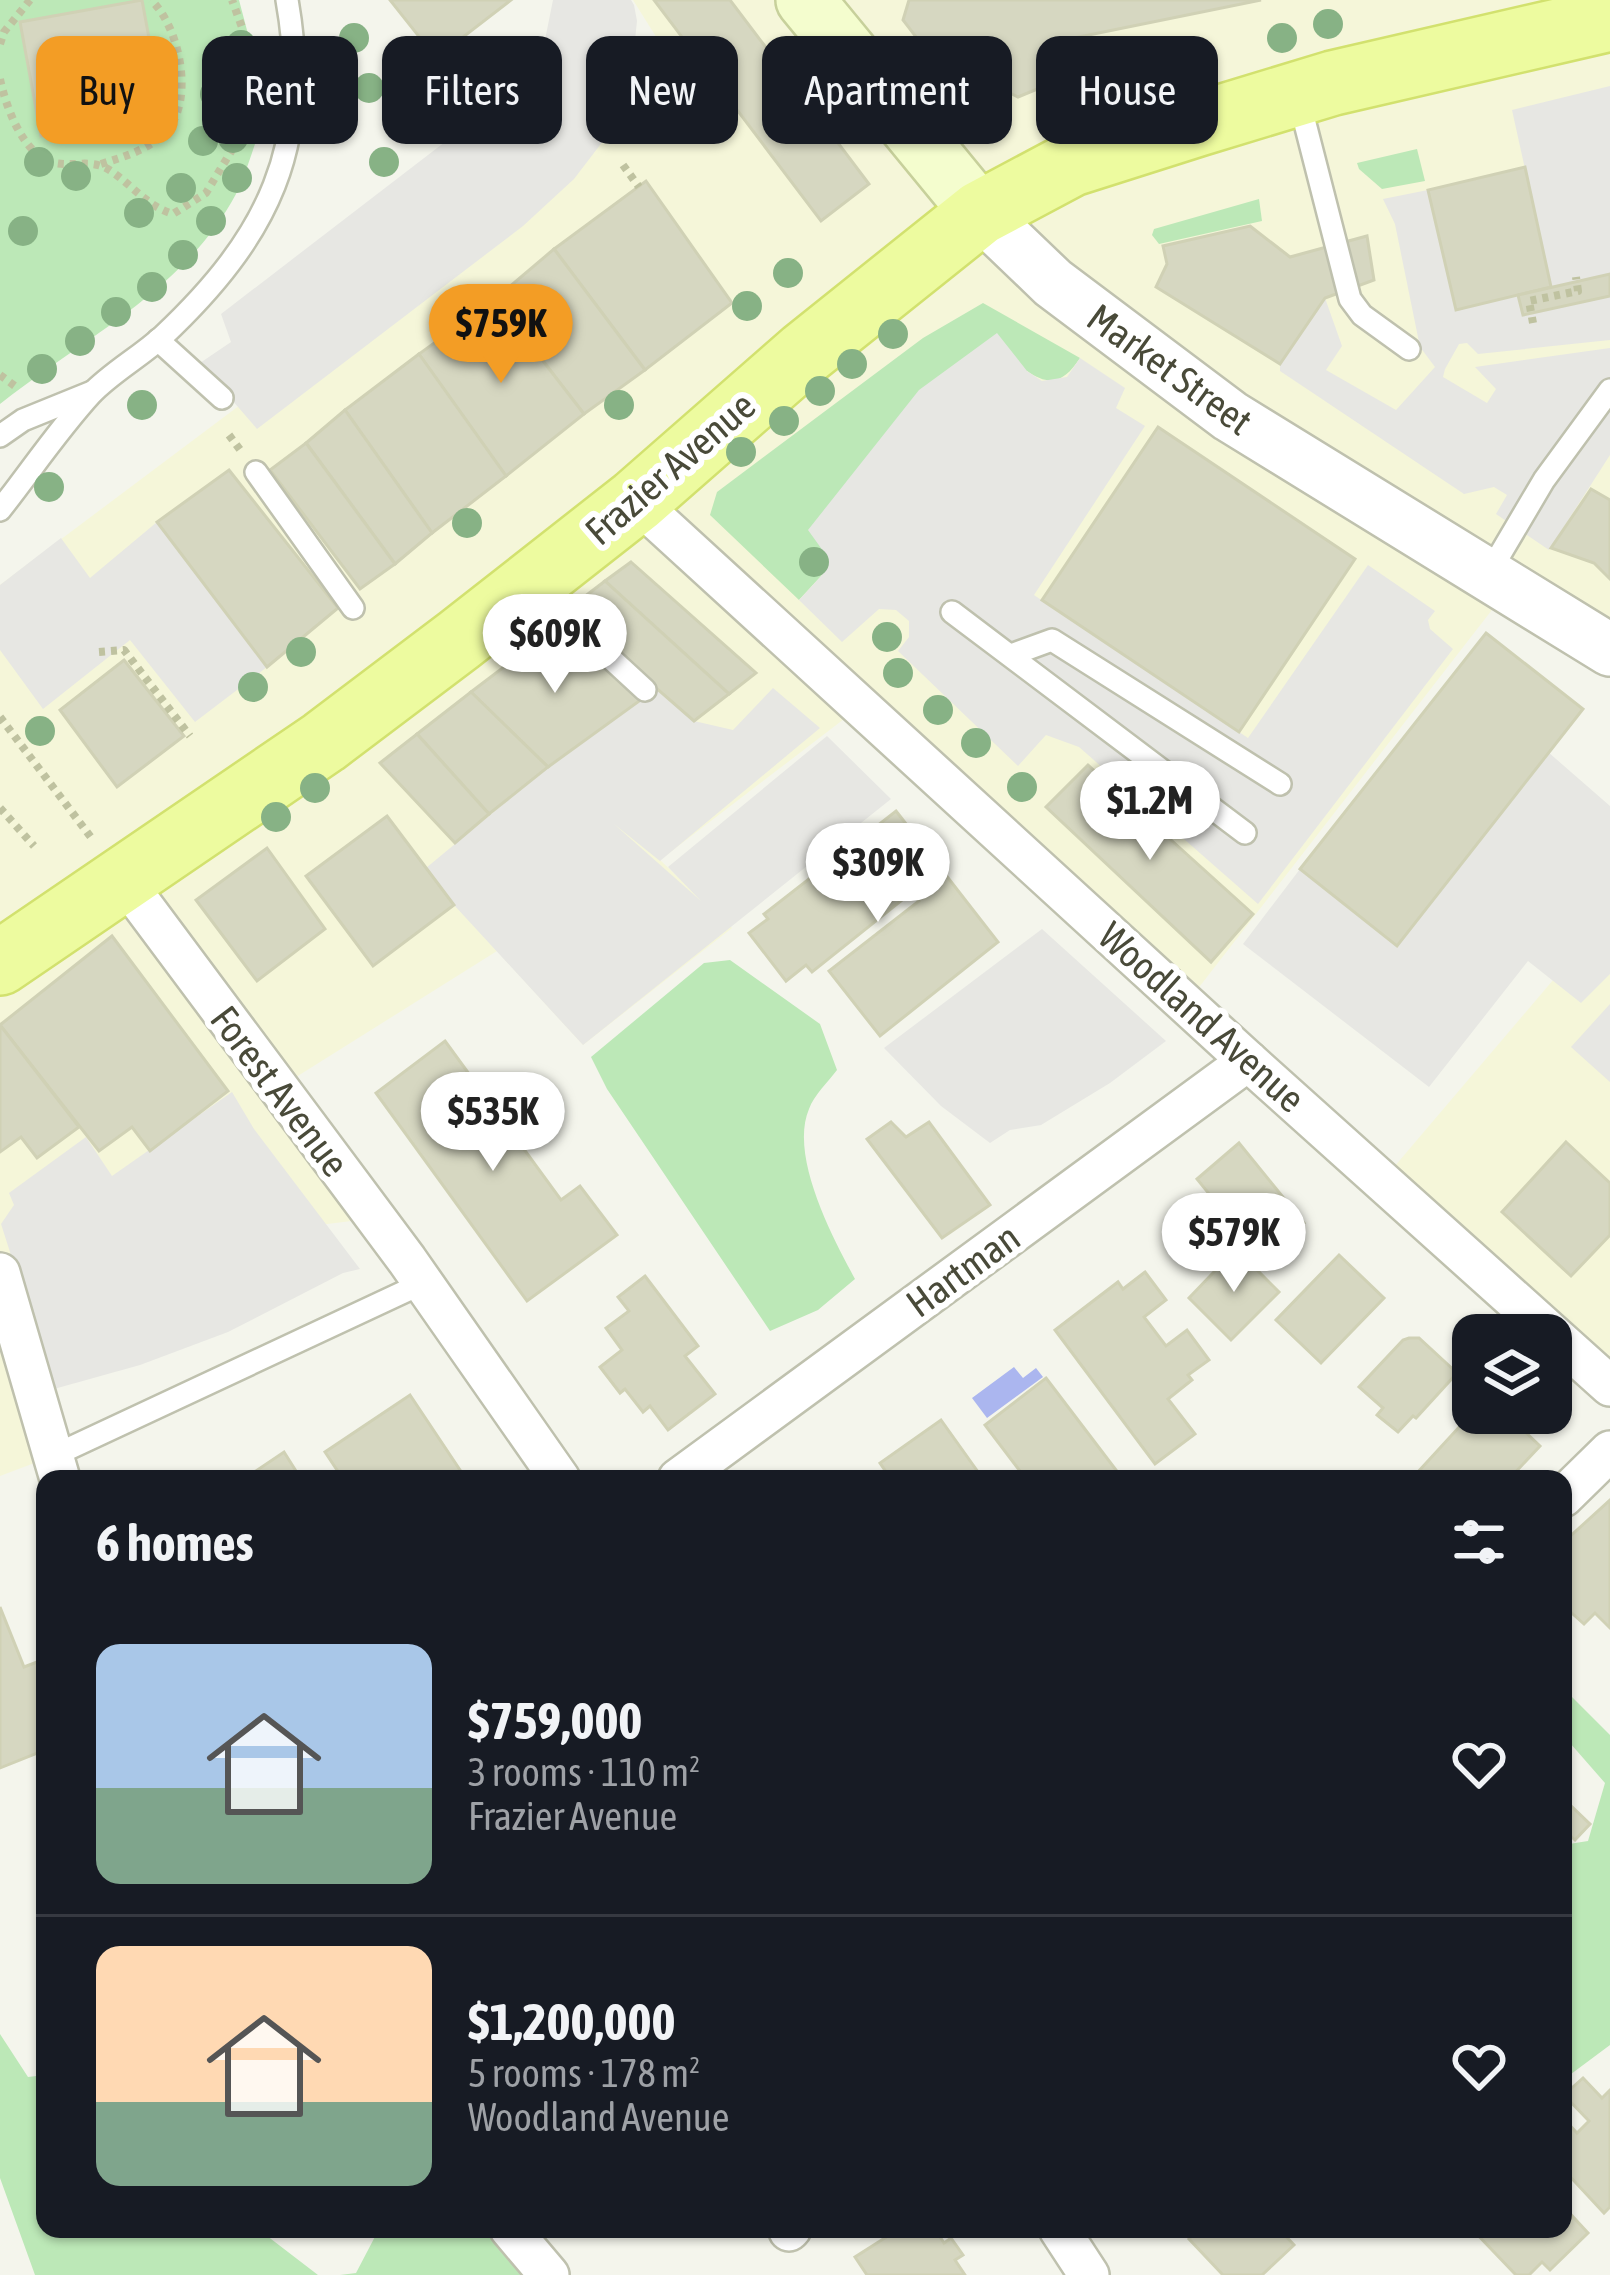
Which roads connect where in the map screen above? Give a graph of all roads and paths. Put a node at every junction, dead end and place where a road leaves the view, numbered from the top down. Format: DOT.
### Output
graph roads {
  1 [pos="30,0"];
  2 [pos="151,0"];
  3 [pos="232,0"];
  4 [pos="287,0"];
  5 [pos="805,0"];
  6 [pos="1580,21"];
  7 [pos="0,44"];
  8 [pos="1,86"];
  9 [pos="1297,93"];
  10 [pos="99,164"];
  11 [pos="622,165"];
  12 [pos="639,187"];
  13 [pos="980,213"];
  14 [pos="1576,278"];
  15 [pos="1533,323"];
  16 [pos="158,340"];
  17 [pos="1409,349"];
  18 [pos="0,375"];
  19 [pos="19,389"];
  20 [pos="1610,390"];
  21 [pos="93,392"];
  22 [pos="222,398"];
  23 [pos="0,436"];
  24 [pos="256,472"];
  25 [pos="636,501"];
  26 [pos="0,510"];
  27 [pos="1489,574"];
  28 [pos="555,607"];
  29 [pos="353,608"];
  30 [pos="952,612"];
  31 [pos="1610,650"];
  32 [pos="99,652"];
  33 [pos="1011,655"];
  34 [pos="645,690"];
  35 [pos="0,717"];
  36 [pos="190,736"];
  37 [pos="1280,784"];
  38 [pos="58,796"];
  39 [pos="0,808"];
  40 [pos="1245,832"];
  41 [pos="34,846"];
  42 [pos="101,860"];
  43 [pos="0,963"];
  44 [pos="1248,1061"];
  45 [pos="0,1273"];
  46 [pos="423,1283"];
  47 [pos="1610,1386"];
  48 [pos="1610,1451"];
  49 [pos="56,1468"];
  50 [pos="554,1470"];
  51 [pos="690,1470"];
  52 [pos="1572,1488"];
  53 [pos="518,2238"];
  54 [pos="1065,2238"];
  55 [pos="549,2275"];
  56 [pos="1089,2275"];
  1 -- 7 [label="path"];
  2 -- 10 [label="path"];
  3 -- 10 [label="path"];
  4 -- 16 [label="lane"];
  5 -- 13 [label="main road, Market Street"];
  6 -- 9 [label="main road, Frazier Avenue"];
  8 -- 10 [label="path"];
  9 -- 13 [label="main road, Frazier Avenue"];
  9 -- 17 [label="lane"];
  11 -- 12 [label="path"];
  13 -- 25 [label="main road, Frazier Avenue"];
  13 -- 27 [label="street, Market Street"];
  14 -- 15 [label="path"];
  16 -- 21 [label="lane"];
  16 -- 22 [label="lane"];
  18 -- 19 [label="path"];
  20 -- 27 [label="lane"];
  21 -- 23 [label="lane"];
  21 -- 26 [label="lane"];
  24 -- 29 [label="lane"];
  25 -- 42 [label="main road, Frazier Avenue"];
  25 -- 44 [label="street, Woodland Avenue"];
  27 -- 31 [label="street, Market Street"];
  28 -- 34 [label="lane"];
  30 -- 33 [label="lane"];
  32 -- 36 [label="path"];
  33 -- 37 [label="lane"];
  33 -- 40 [label="lane"];
  35 -- 38 [label="path"];
  39 -- 41 [label="path"];
  42 -- 43 [label="main road, Frazier Avenue"];
  42 -- 46 [label="street, Forest Avenue"];
  44 -- 47 [label="street, Woodland Avenue"];
  44 -- 51 [label="street, Hartman"];
  45 -- 49 [label="street"];
  46 -- 49 [label="lane"];
  46 -- 50 [label="street, Forest Avenue"];
  48 -- 52 [label="street"];
  53 -- 55 [label="street"];
  54 -- 56 [label="street"];
}
